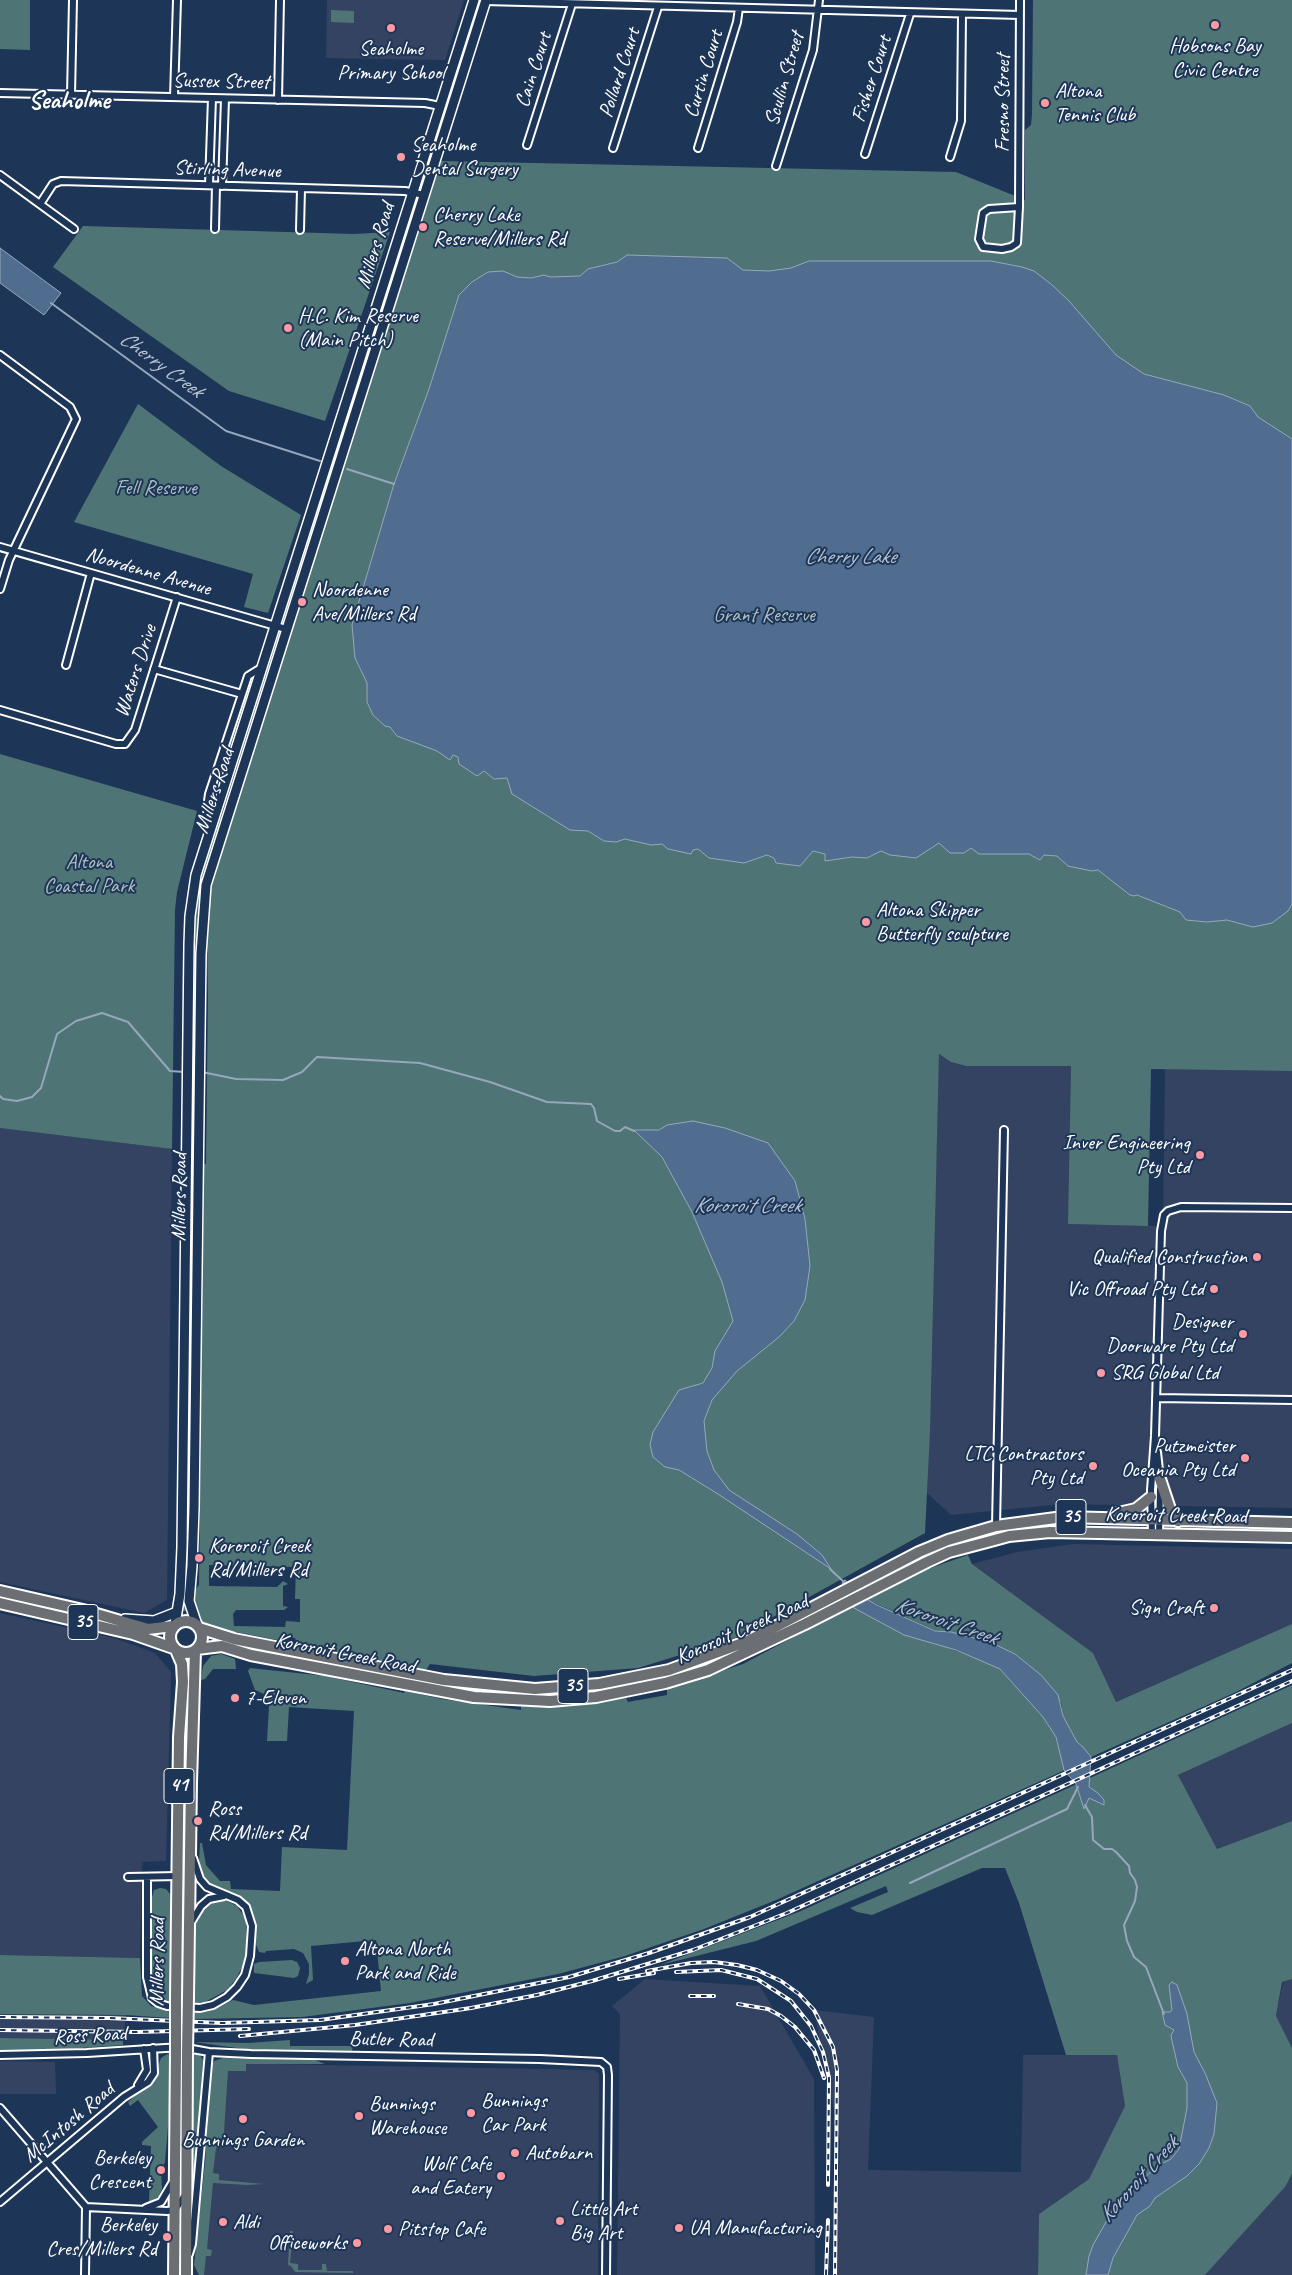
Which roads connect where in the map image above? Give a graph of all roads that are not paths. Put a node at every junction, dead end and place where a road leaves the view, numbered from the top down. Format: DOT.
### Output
graph roads {
  1 [pos="73,0"];
  2 [pos="177,0"];
  3 [pos="280,0"];
  4 [pos="474,0"];
  5 [pos="819,0"];
  6 [pos="1020,0"];
  7 [pos="486,1"];
  8 [pos="670,3"];
  9 [pos="572,4"];
  10 [pos="658,7"];
  11 [pos="739,8"];
  12 [pos="819,10"];
  13 [pos="910,14"];
  14 [pos="962,14"];
  15 [pos="1020,15"];
  16 [pos="0,93"];
  17 [pos="70,94"];
  18 [pos="174,97"];
  19 [pos="212,98"];
  20 [pos="225,99"];
  21 [pos="278,100"];
  22 [pos="440,106"];
  23 [pos="527,145"];
  24 [pos="613,148"];
  25 [pos="698,148"];
  26 [pos="866,154"];
  27 [pos="950,157"];
  28 [pos="776,166"];
  29 [pos="0,175"];
  30 [pos="216,186"];
  31 [pos="300,189"];
  32 [pos="412,192"];
  33 [pos="424,195"];
  34 [pos="40,204"];
  35 [pos="1019,206"];
  36 [pos="74,229"];
  37 [pos="215,229"];
  38 [pos="300,230"];
  39 [pos="0,355"];
  40 [pos="0,547"];
  41 [pos="13,550"];
  42 [pos="91,573"];
  43 [pos="0,589"];
  44 [pos="177,597"];
  45 [pos="274,626"];
  46 [pos="286,629"];
  47 [pos="66,664"];
  48 [pos="261,668"];
  49 [pos="154,669"];
  50 [pos="242,694"];
  51 [pos="0,710"];
  52 [pos="218,804"];
  53 [pos="230,807"];
  54 [pos="1004,1130"];
  55 [pos="1292,1208"];
  56 [pos="1156,1398"];
  57 [pos="1292,1400"];
  58 [pos="1155,1436"];
  59 [pos="1159,1476"];
  60 [pos="1151,1497"];
  61 [pos="1088,1518"];
  62 [pos="1155,1520"];
  63 [pos="1178,1521"];
  64 [pos="1292,1523"];
  65 [pos="996,1526"];
  66 [pos="1156,1534"];
  67 [pos="1292,1537"];
  68 [pos="878,1580"];
  69 [pos="0,1591"];
  70 [pos="0,1604"];
  71 [pos="83,1610"];
  72 [pos="177,1612"];
  73 [pos="113,1619"];
  74 [pos="88,1623"];
  75 [pos="174,1625"];
  76 [pos="198,1627"];
  77 [pos="174,1649"];
  78 [pos="196,1650"];
  79 [pos="190,1848"];
  80 [pos="178,1876"];
  81 [pos="128,1877"];
  82 [pos="147,1877"];
  83 [pos="226,1896"];
  84 [pos="189,1927"];
  85 [pos="154,2048"];
  86 [pos="144,2049"];
  87 [pos="181,2051"];
  88 [pos="209,2052"];
  89 [pos="0,2055"];
  90 [pos="135,2088"];
  91 [pos="0,2108"];
  92 [pos="46,2163"];
  93 [pos="174,2180"];
  94 [pos="185,2194"];
  95 [pos="0,2202"];
  96 [pos="86,2207"];
  97 [pos="135,2209"];
  98 [pos="175,2210"];
  99 [pos="187,2270"];
  100 [pos="85,2275"];
  101 [pos="174,2275"];
  102 [pos="606,2275"];
  1 -- 17 [label="street"];
  2 -- 18 [label="street"];
  3 -- 21 [label="street"];
  4 -- 22 [label="main road, Millers Road"];
  5 -- 12 [label="street, Scullin Street"];
  6 -- 15 [label="street, Fresno Street"];
  7 -- 9 [label="street"];
  7 -- 33 [label="main road, Millers Road"];
  8 -- 10 [label="street"];
  8 -- 11 [label="street"];
  9 -- 10 [label="street"];
  9 -- 23 [label="street, Cain Court"];
  10 -- 24 [label="street, Pollard Court"];
  11 -- 12 [label="street"];
  11 -- 25 [label="street, Curtin Court"];
  12 -- 13 [label="street"];
  12 -- 28 [label="street, Scullin Street"];
  13 -- 14 [label="street"];
  13 -- 26 [label="street, Fisher Court"];
  14 -- 15 [label="street"];
  14 -- 27 [label="street"];
  15 -- 35 [label="street, Fresno Street"];
  16 -- 17 [label="street, Sussex Street"];
  17 -- 18 [label="street, Sussex Street"];
  18 -- 19 [label="street, Sussex Street"];
  19 -- 20 [label="street, Sussex Street"];
  19 -- 30 [label="street"];
  20 -- 21 [label="street, Sussex Street"];
  20 -- 30 [label="street"];
  21 -- 22 [label="street, Sussex Street"];
  22 -- 32 [label="main road, Millers Road"];
  29 -- 34 [label="street"];
  30 -- 31 [label="street, Stirling Avenue"];
  30 -- 34 [label="street, Stirling Avenue"];
  30 -- 37 [label="street"];
  31 -- 32 [label="street, Stirling Avenue"];
  31 -- 38 [label="street"];
  32 -- 33 [label="street, Stirling Avenue"];
  32 -- 45 [label="main road, Millers Road"];
  33 -- 46 [label="main road, Millers Road"];
  34 -- 36 [label="street"];
  35 -- 35 [label="street, Fresno Street"];
  39 -- 41 [label="street"];
  40 -- 41 [label="street, Noordenne Avenue"];
  41 -- 42 [label="street, Noordenne Avenue"];
  41 -- 43 [label="street"];
  42 -- 44 [label="street, Noordenne Avenue"];
  42 -- 47 [label="street"];
  44 -- 45 [label="street, Noordenne Avenue"];
  44 -- 49 [label="street, Waters Drive"];
  45 -- 46 [label="street, Noordenne Avenue"];
  45 -- 48 [label="main road, Millers Road"];
  46 -- 53 [label="main road, Millers Road"];
  48 -- 50 [label="street"];
  48 -- 52 [label="main road, Millers Road"];
  49 -- 50 [label="street"];
  49 -- 51 [label="street, Waters Drive"];
  50 -- 52 [label="street"];
  52 -- 53 [label="main road"];
  52 -- 72 [label="main road, Millers Road"];
  53 -- 76 [label="main road, Millers Road"];
  54 -- 65 [label="street"];
  55 -- 56 [label="street"];
  56 -- 57 [label="street"];
  56 -- 58 [label="street"];
  58 -- 59 [label="street"];
  58 -- 60 [label="street"];
  59 -- 62 [label="street"];
  59 -- 63 [label="main road"];
  60 -- 61 [label="main road"];
  60 -- 62 [label="street"];
  61 -- 62 [label="main road, Kororoit Creek Road / 35"];
  61 -- 65 [label="main road, Kororoit Creek Road / 35"];
  62 -- 63 [label="main road, Kororoit Creek Road / 35"];
  62 -- 66 [label="street"];
  63 -- 64 [label="main road, Kororoit Creek Road / 35"];
  65 -- 68 [label="main road, Kororoit Creek Road / 35"];
  66 -- 67 [label="main road, Kororoit Creek Road / 35"];
  66 -- 68 [label="main road, Kororoit Creek Road / 35"];
  68 -- 76 [label="main road, Kororoit Creek Road / 35"];
  68 -- 78 [label="main road, Kororoit Creek Road / 35"];
  69 -- 71 [label="main road, 35"];
  70 -- 74 [label="main road, 35"];
  71 -- 73 [label="main road, 35"];
  71 -- 74 [label="main road"];
  72 -- 73 [label="main road"];
  72 -- 75 [label="main road, Millers Road"];
  73 -- 75 [label="main road, 35"];
  74 -- 77 [label="main road, 35"];
  75 -- 76 [label="main road, 35"];
  75 -- 77 [label="main road"];
  76 -- 78 [label="main road"];
  77 -- 78 [label="main road, 35"];
  77 -- 80 [label="main road, Millers Road / 41"];
  78 -- 79 [label="main road, Millers Road / 41"];
  79 -- 83 [label="street"];
  79 -- 84 [label="main road, Millers Road / 41"];
  80 -- 82 [label="street"];
  80 -- 87 [label="main road, Millers Road / 41, bridge"];
  81 -- 82 [label="street"];
  82 -- 83 [label="street"];
  83 -- 84 [label="street"];
  84 -- 87 [label="main road, Millers Road / 41, bridge"];
  85 -- 86 [label="street, Ross Road"];
  85 -- 87 [label="street, Ross Road"];
  85 -- 90 [label="street, McIntosh Road"];
  86 -- 89 [label="street, Ross Road"];
  86 -- 90 [label="street, McIntosh Road"];
  87 -- 88 [label="street, Butler Road"];
  87 -- 93 [label="main road, Millers Road / 41"];
  87 -- 94 [label="main road, Millers Road / 41"];
  88 -- 99 [label="street, Millers Road"];
  88 -- 102 [label="street, Butler Road"];
  90 -- 92 [label="street, McIntosh Road"];
  91 -- 92 [label="street"];
  92 -- 95 [label="street, McIntosh Road"];
  92 -- 96 [label="street"];
  93 -- 97 [label="street"];
  93 -- 98 [label="main road, Millers Road / 41"];
  94 -- 98 [label="street"];
  94 -- 99 [label="main road, Millers Road / 41"];
  96 -- 97 [label="street"];
  96 -- 100 [label="street"];
  97 -- 98 [label="street"];
  98 -- 101 [label="main road, Millers Road / 41"];
}
